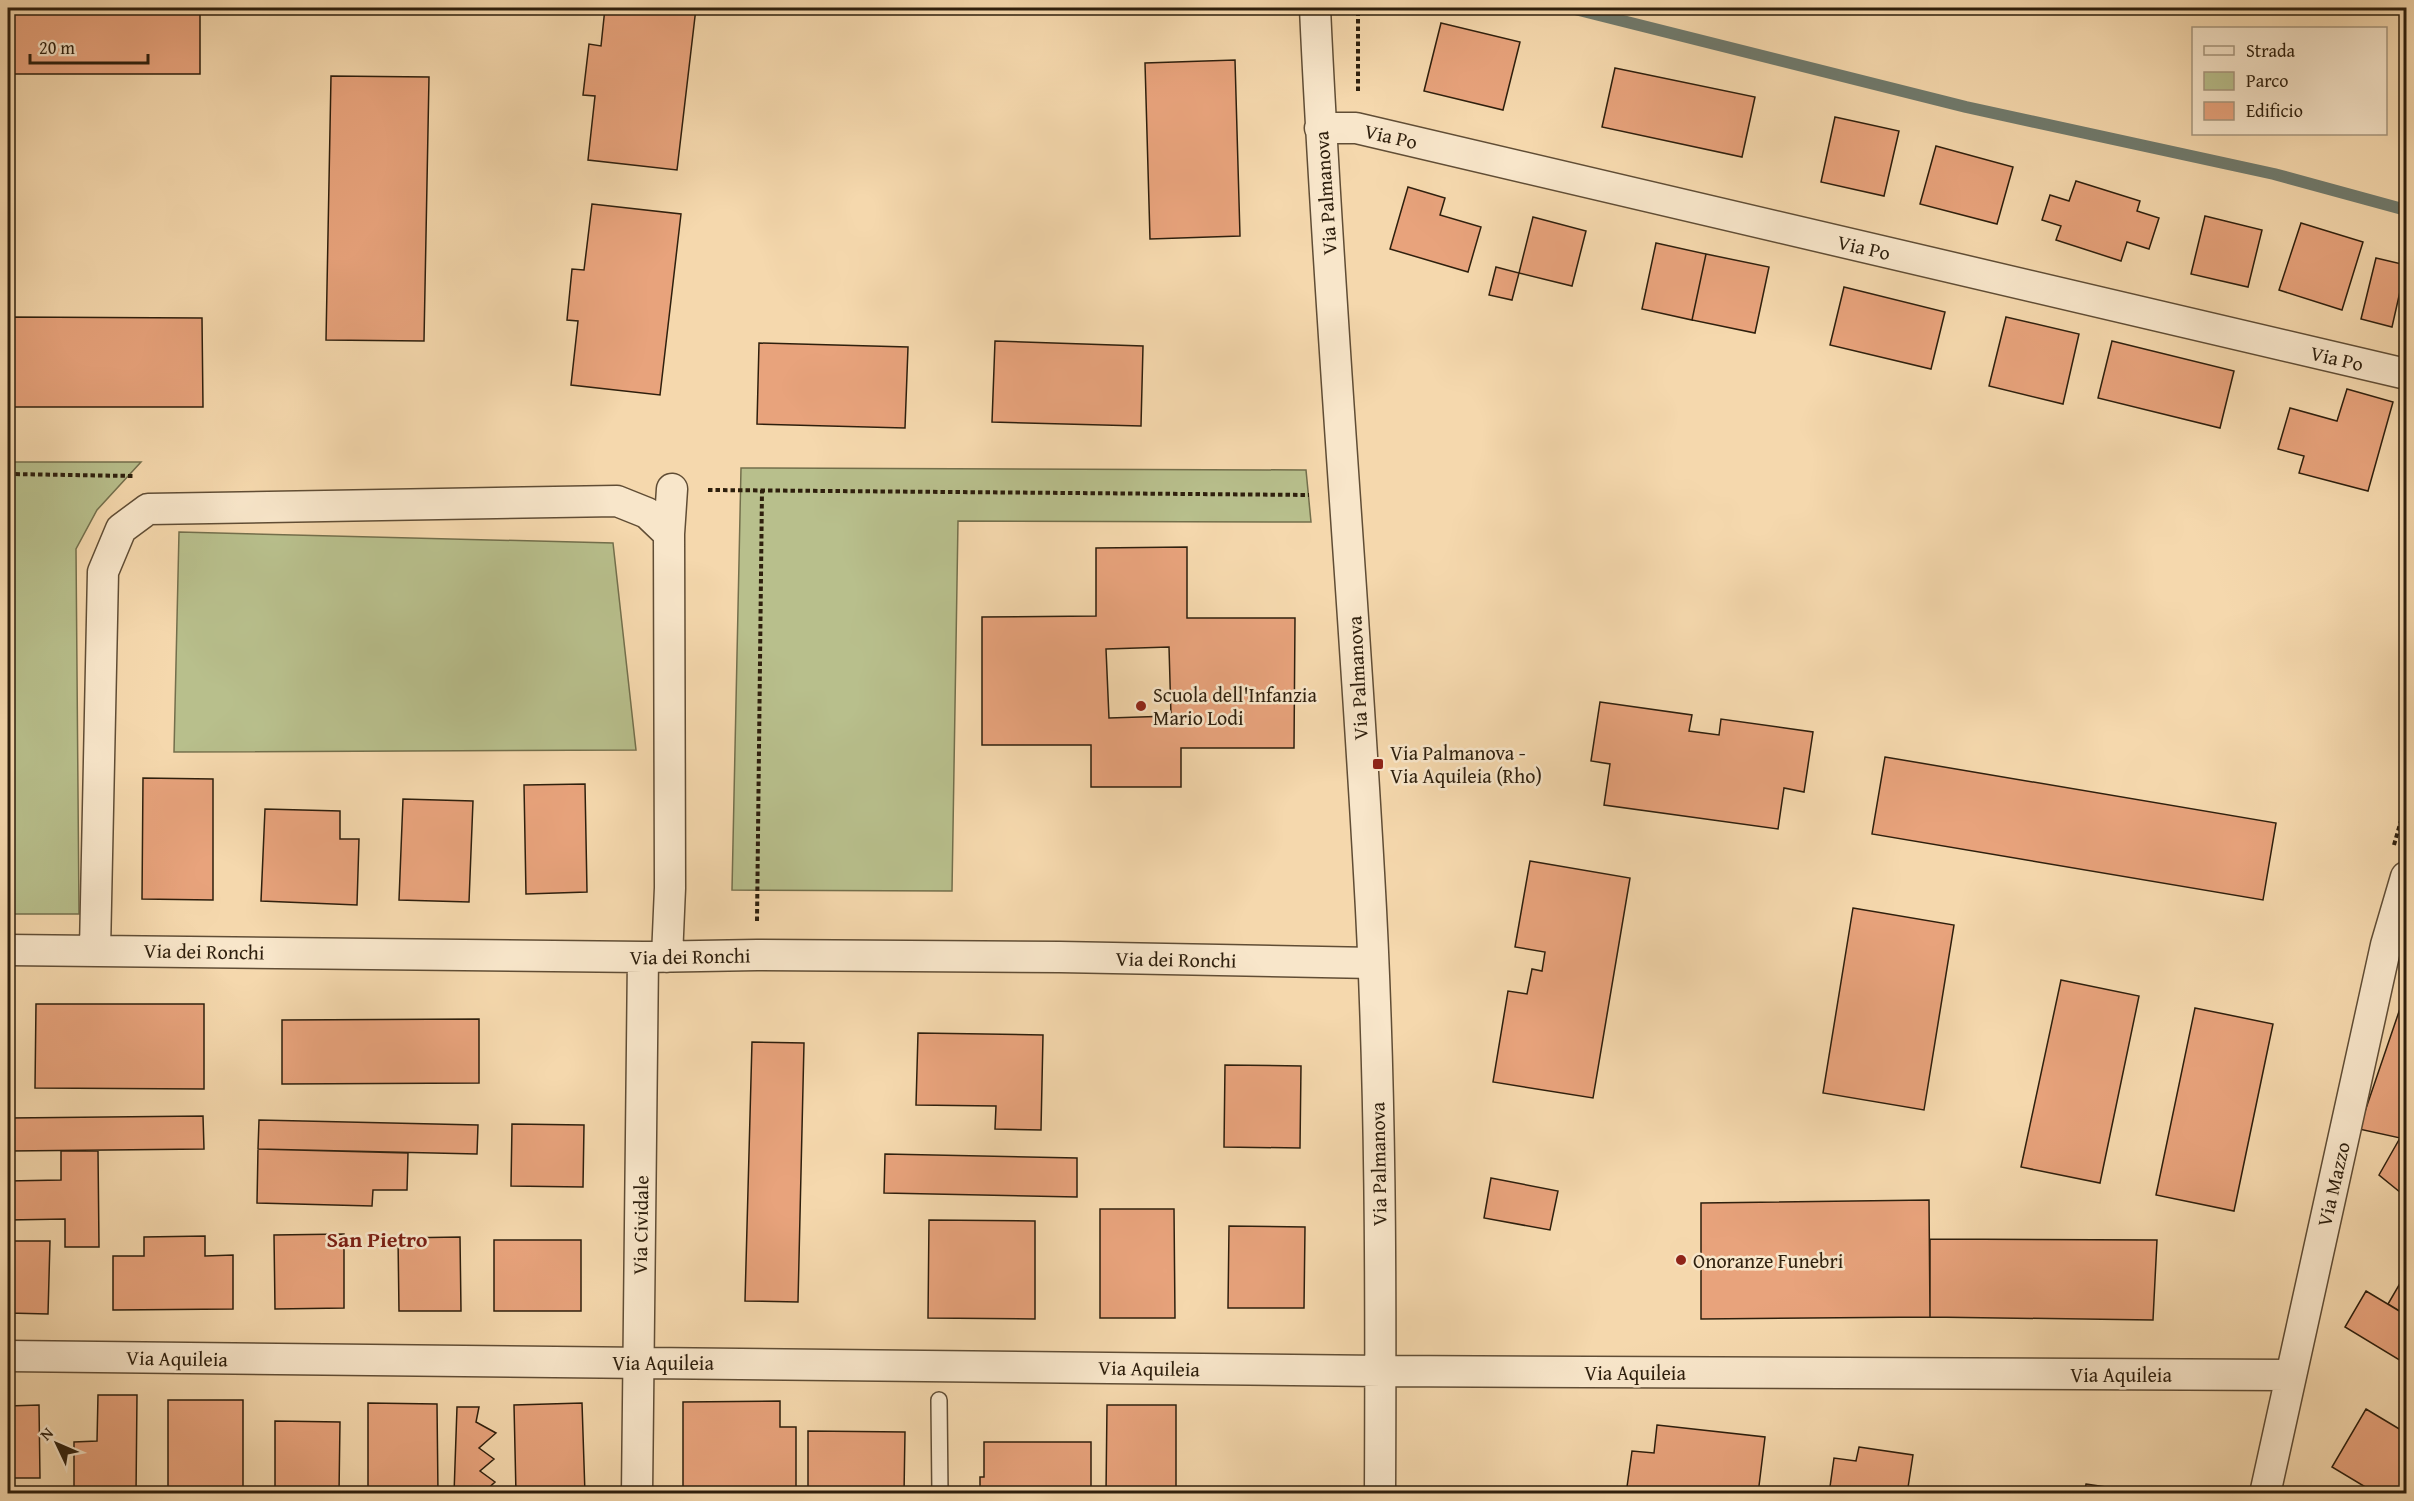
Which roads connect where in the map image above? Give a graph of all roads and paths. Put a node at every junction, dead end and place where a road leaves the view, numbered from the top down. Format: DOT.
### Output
graph roads {
  1 [pos="1315,8"];
  2 [pos="1320,128"];
  3 [pos="2406,374"];
  4 [pos="672,489"];
  5 [pos="762,490"];
  6 [pos="1346,496"];
  7 [pos="669,534"];
  8 [pos="2406,877"];
  9 [pos="8,950"];
  10 [pos="95,950"];
  11 [pos="757,955"];
  12 [pos="655,957"];
  13 [pos="1373,963"];
  14 [pos="8,1356"];
  15 [pos="638,1362"];
  16 [pos="1381,1371"];
  17 [pos="2290,1375"];
  18 [pos="939,1400"];
  19 [pos="2272,1490"];
  20 [pos="637,1494"];
  21 [pos="940,1494"];
  22 [pos="1380,1494"];
  1 -- 2 [label="street, Via Palmanova"];
  2 -- 3 [label="street, Via Po"];
  2 -- 6 [label="street, Via Palmanova"];
  4 -- 5 [label="path"];
  4 -- 7 [label="street, Via Cividale"];
  5 -- 6 [label="path"];
  5 -- 11 [label="path"];
  6 -- 13 [label="street, Via Palmanova"];
  7 -- 10 [label="street"];
  7 -- 12 [label="street, Via Cividale"];
  8 -- 17 [label="street, Via Mazzo"];
  9 -- 10 [label="street, Via dei Ronchi"];
  10 -- 12 [label="street, Via dei Ronchi"];
  11 -- 12 [label="street, Via dei Ronchi"];
  11 -- 13 [label="street, Via dei Ronchi"];
  12 -- 15 [label="street, Via Cividale"];
  13 -- 16 [label="street, Via Palmanova"];
  14 -- 15 [label="street, Via Aquileia"];
  15 -- 16 [label="street, Via Aquileia"];
  15 -- 20 [label="street, Via Cividale"];
  16 -- 17 [label="street, Via Aquileia"];
  16 -- 22 [label="street, Via Palmanova"];
  17 -- 19 [label="street, Via Mazzo"];
  18 -- 21 [label="lane"];
}
